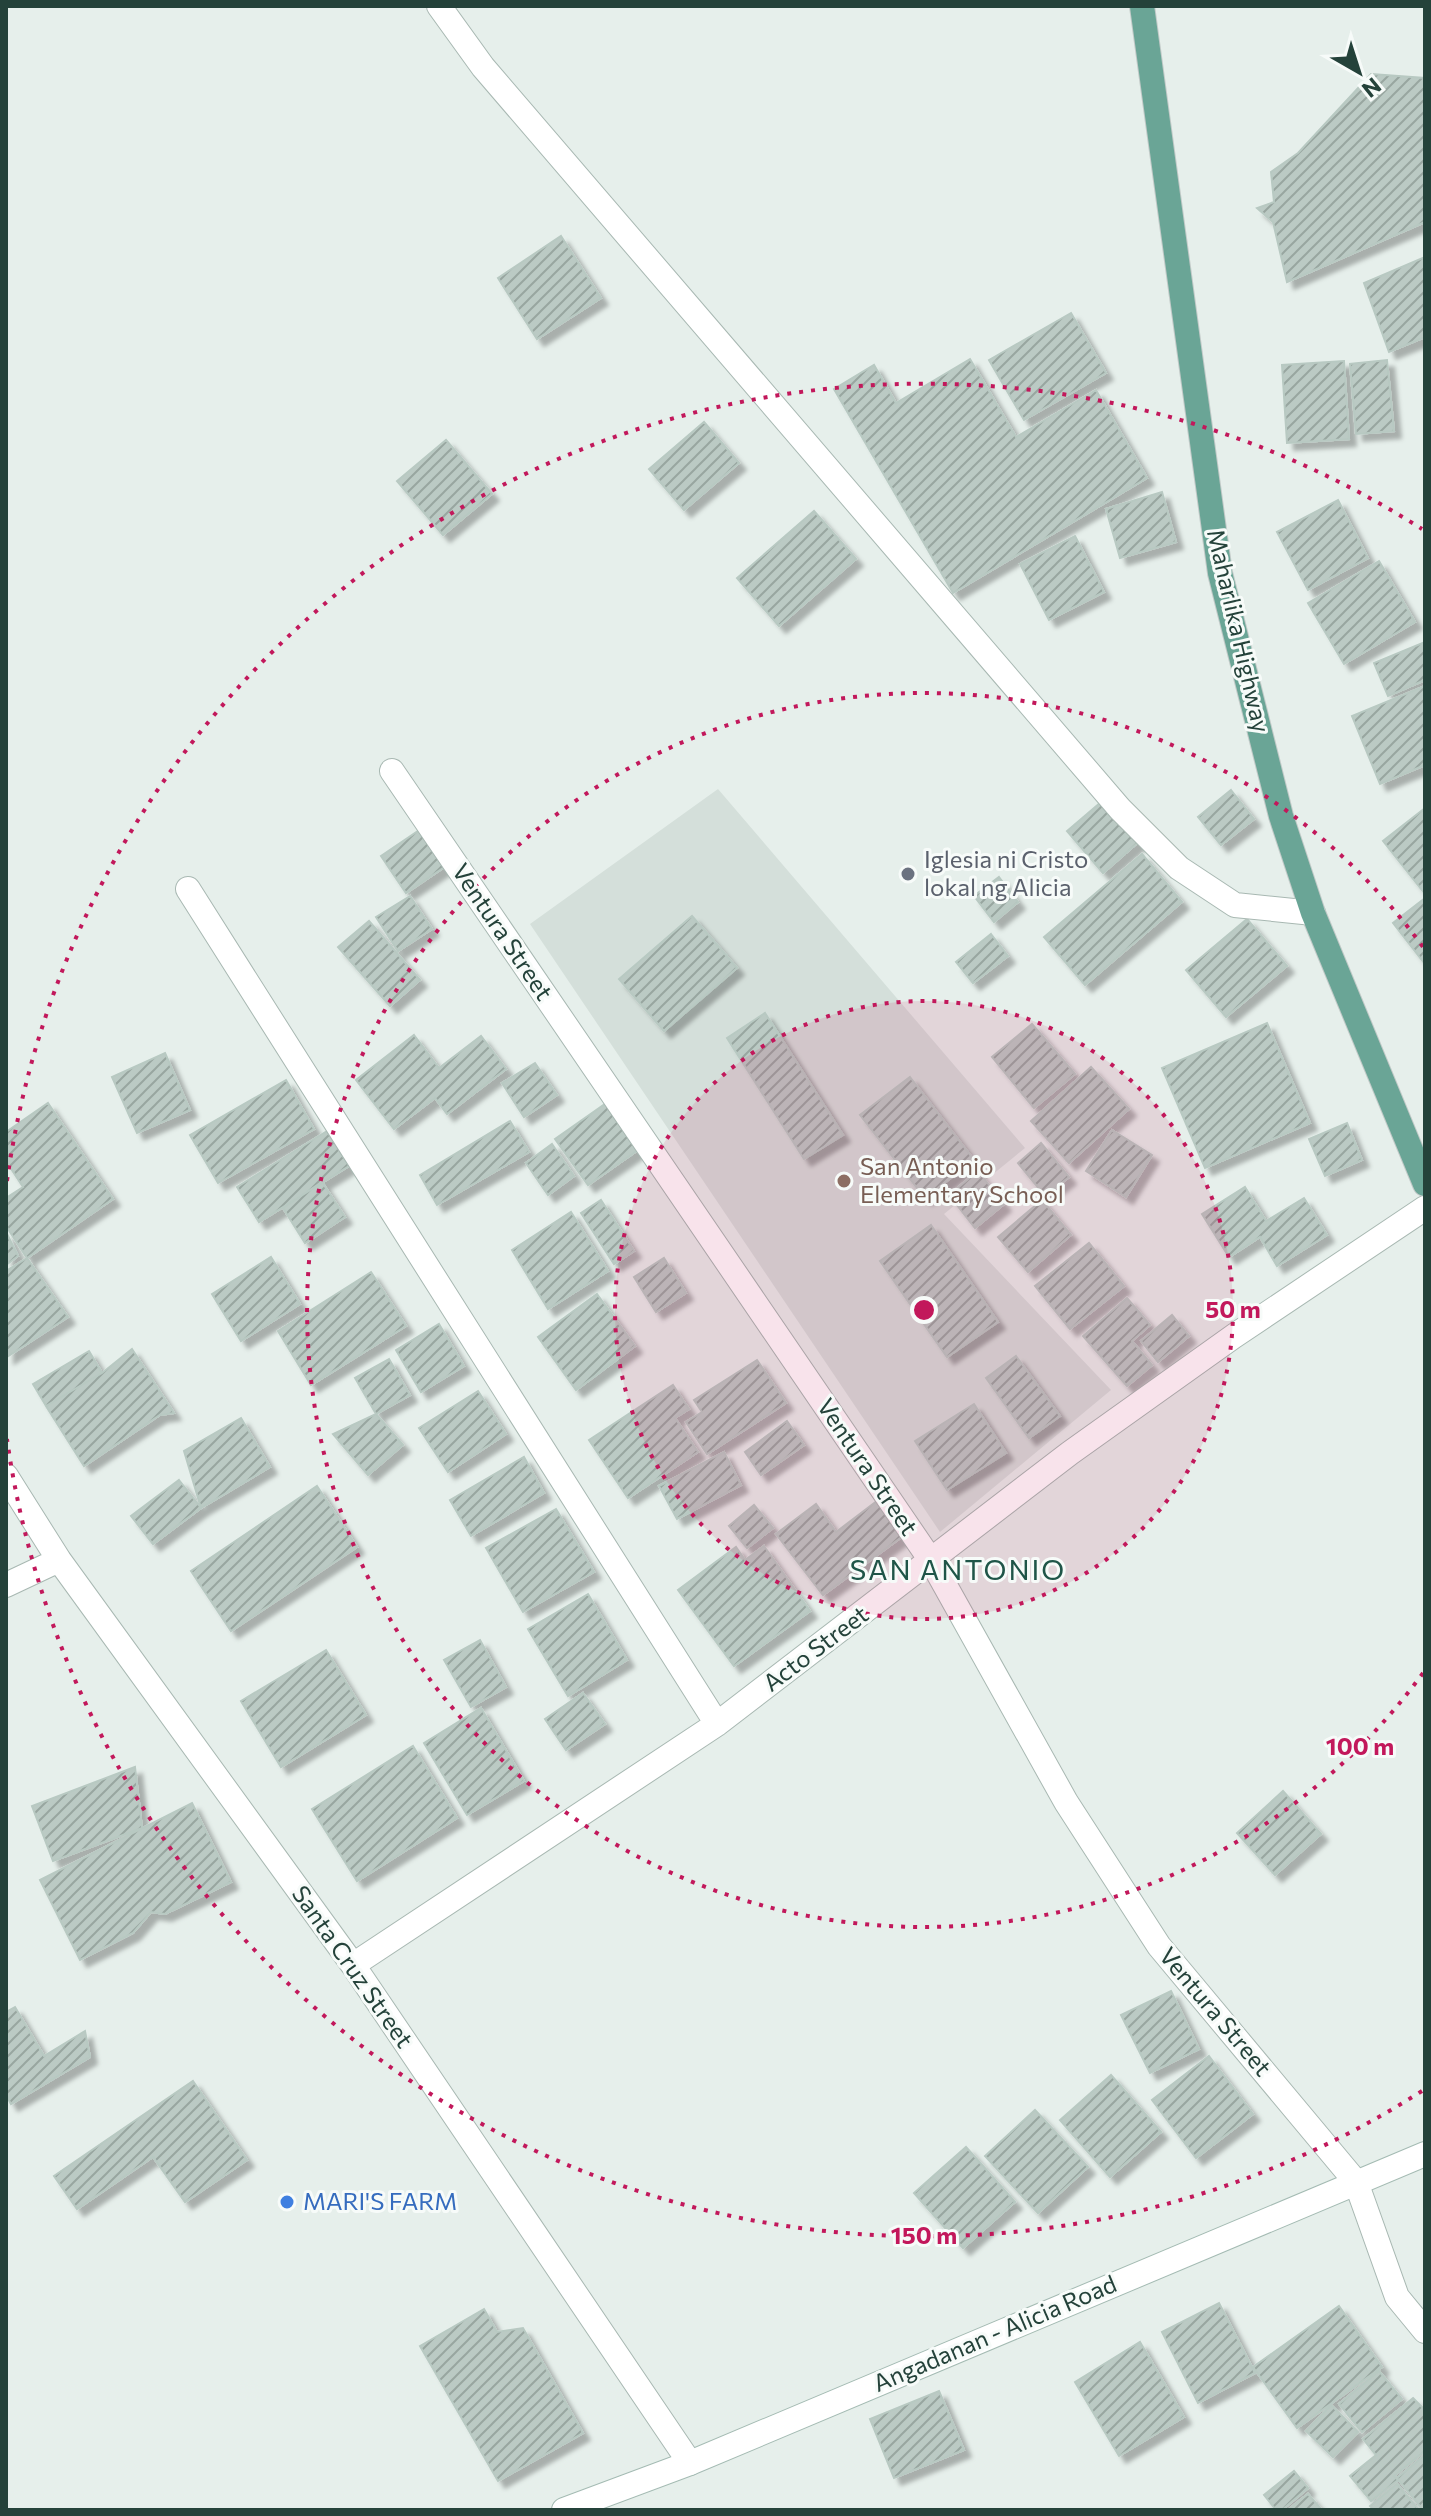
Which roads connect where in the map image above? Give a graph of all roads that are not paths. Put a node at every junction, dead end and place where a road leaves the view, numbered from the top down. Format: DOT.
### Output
graph roads {
  1 [pos="439,6"];
  2 [pos="1142,6"];
  3 [pos="392,771"];
  4 [pos="188,889"];
  5 [pos="1313,913"];
  6 [pos="1425,1182"];
  7 [pos="1425,1208"];
  8 [pos="6,1476"];
  9 [pos="59,1560"];
  10 [pos="932,1562"];
  11 [pos="6,1585"];
  12 [pos="717,1724"];
  13 [pos="353,1965"];
  14 [pos="1425,2154"];
  15 [pos="1356,2182"];
  16 [pos="1425,2331"];
  17 [pos="690,2463"];
  18 [pos="564,2510"];
  1 -- 5 [label="street"];
  2 -- 5 [label="main road, Maharlika Highway"];
  3 -- 10 [label="street, Ventura Street"];
  4 -- 12 [label="street"];
  5 -- 6 [label="main road, Maharlika Highway"];
  7 -- 10 [label="street, Acto Street"];
  8 -- 9 [label="street, Santa Cruz Street"];
  9 -- 11 [label="street"];
  9 -- 13 [label="street, Santa Cruz Street"];
  10 -- 12 [label="street, Acto Street"];
  10 -- 15 [label="street, Ventura Street"];
  12 -- 13 [label="street, Acto Street"];
  13 -- 17 [label="street, Santa Cruz Street"];
  14 -- 15 [label="street, Angadanan - Alicia Road"];
  15 -- 16 [label="street, Ventura Street"];
  15 -- 17 [label="street, Angadanan - Alicia Road"];
  17 -- 18 [label="street, Angadanan - Alicia Road"];
}
